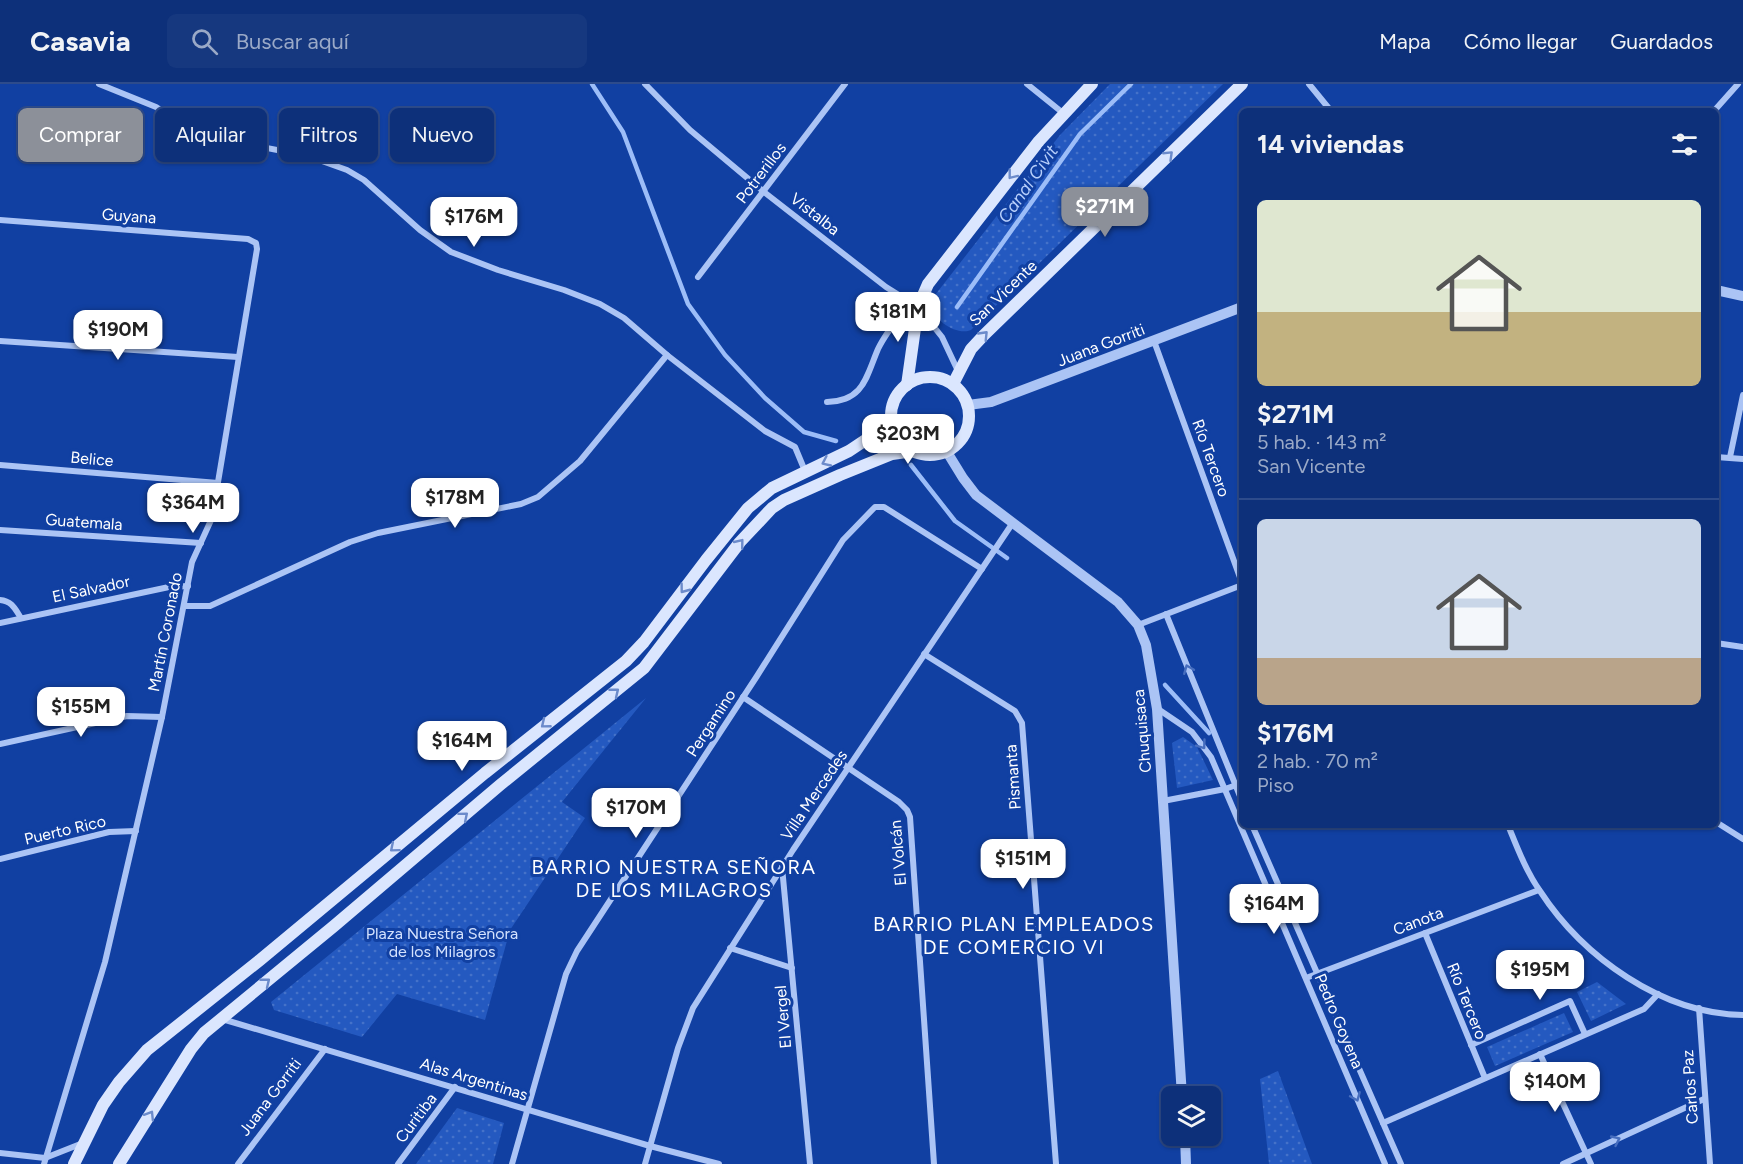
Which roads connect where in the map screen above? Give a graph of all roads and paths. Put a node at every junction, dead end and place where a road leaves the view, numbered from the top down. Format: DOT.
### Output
graph roads {
  1 [pos="99,84"];
  2 [pos="645,84"];
  3 [pos="846,84"];
  4 [pos="1027,84"];
  5 [pos="1092,84"];
  6 [pos="1242,84"];
  7 [pos="1309,84"];
  8 [pos="1738,84"];
  9 [pos="1329,108"];
  10 [pos="1717,108"];
  11 [pos="1063,113"];
  12 [pos="764,192"];
  13 [pos="0,220"];
  14 [pos="256,243"];
  15 [pos="698,277"];
  16 [pos="1719,291"];
  17 [pos="1743,296"];
  18 [pos="915,304"];
  19 [pos="1239,308"];
  20 [pos="0,341"];
  21 [pos="1154,341"];
  22 [pos="667,355"];
  23 [pos="238,357"];
  24 [pos="958,371"];
  25 [pos="907,384"];
  26 [pos="953,384"];
  27 [pos="1743,395"];
  28 [pos="827,402"];
  29 [pos="968,405"];
  30 [pos="891,417"];
  31 [pos="913,451"];
  32 [pos="947,452"];
  33 [pos="1719,457"];
  34 [pos="1730,457"];
  35 [pos="1743,459"];
  36 [pos="0,465"];
  37 [pos="805,471"];
  38 [pos="218,483"];
  39 [pos="1012,524"];
  40 [pos="0,530"];
  41 [pos="201,543"];
  42 [pos="982,569"];
  43 [pos="1239,576"];
  44 [pos="1239,585"];
  45 [pos="188,586"];
  46 [pos="0,600"];
  47 [pos="184,606"];
  48 [pos="1166,614"];
  49 [pos="21,618"];
  50 [pos="0,623"];
  51 [pos="1138,625"];
  52 [pos="1719,643"];
  53 [pos="1743,647"];
  54 [pos="924,654"];
  55 [pos="743,697"];
  56 [pos="1157,709"];
  57 [pos="162,717"];
  58 [pos="0,744"];
  59 [pos="848,768"];
  60 [pos="1238,784"];
  61 [pos="1225,789"];
  62 [pos="1163,801"];
  63 [pos="1239,822"];
  64 [pos="1719,824"];
  65 [pos="1242,828"];
  66 [pos="1253,828"];
  67 [pos="1509,828"];
  68 [pos="136,831"];
  69 [pos="1743,839"];
  70 [pos="0,859"];
  71 [pos="782,867"];
  72 [pos="1539,890"];
  73 [pos="1425,933"];
  74 [pos="730,948"];
  75 [pos="792,968"];
  76 [pos="1317,973"];
  77 [pos="1306,978"];
  78 [pos="1658,994"];
  79 [pos="1699,1008"];
  80 [pos="1743,1015"];
  81 [pos="221,1019"];
  82 [pos="1585,1034"];
  83 [pos="1471,1045"];
  84 [pos="325,1049"];
  85 [pos="1540,1054"];
  86 [pos="1485,1078"];
  87 [pos="1181,1086"];
  88 [pos="455,1087"];
  89 [pos="1704,1099"];
  90 [pos="527,1109"];
  91 [pos="1383,1122"];
  92 [pos="83,1143"];
  93 [pos="650,1146"];
  94 [pos="1185,1146"];
  95 [pos="0,1153"];
  96 [pos="1586,1153"];
  97 [pos="45,1161"];
  98 [pos="74,1164"];
  99 [pos="118,1164"];
  100 [pos="238,1164"];
  101 [pos="398,1164"];
  102 [pos="512,1164"];
  103 [pos="645,1164"];
  104 [pos="719,1164"];
  105 [pos="810,1164"];
  106 [pos="934,1164"];
  107 [pos="1056,1164"];
  108 [pos="1186,1164"];
  109 [pos="1385,1164"];
  110 [pos="1401,1164"];
  111 [pos="1563,1164"];
  112 [pos="1591,1164"];
  113 [pos="1710,1164"];
  1 -- 22 [label="street"];
  2 -- 12 [label="street, Vistalba"];
  3 -- 12 [label="street, Potrerillos"];
  4 -- 11 [label="street"];
  5 -- 11 [label="main road"];
  24 -- 6 [label="main road, San Vicente, one-way"];
  7 -- 9 [label="street"];
  8 -- 10 [label="street"];
  11 -- 18 [label="main road, one-way"];
  12 -- 15 [label="street, Potrerillos"];
  12 -- 18 [label="street, Vistalba"];
  13 -- 14 [label="street, Guyana"];
  14 -- 23 [label="street, Martín Coronado"];
  16 -- 17 [label="street"];
  18 -- 24 [label="street, Vistalba"];
  18 -- 25 [label="main road"];
  18 -- 28 [label="street"];
  19 -- 21 [label="street, Juana Gorriti"];
  20 -- 23 [label="street"];
  21 -- 29 [label="street, Juana Gorriti"];
  21 -- 43 [label="street, Río Tercero"];
  22 -- 37 [label="street"];
  22 -- 47 [label="street"];
  23 -- 38 [label="street, Martín Coronado"];
  24 -- 26 [label="main road, San Vicente"];
  25 -- 26 [label="main road"];
  25 -- 30 [label="main road"];
  26 -- 29 [label="main road"];
  27 -- 34 [label="street"];
  29 -- 32 [label="main road"];
  30 -- 31 [label="main road"];
  30 -- 37 [label="main road, one-way"];
  31 -- 32 [label="main road"];
  81 -- 31 [label="main road, one-way"];
  32 -- 39 [label="street, Chuquisaca"];
  33 -- 34 [label="street"];
  34 -- 35 [label="street"];
  36 -- 38 [label="street, Belice"];
  37 -- 92 [label="main road, one-way"];
  38 -- 41 [label="street, Martín Coronado"];
  39 -- 42 [label="street, Villa Mercedes"];
  39 -- 51 [label="street, Chuquisaca"];
  40 -- 41 [label="street, Guatemala"];
  41 -- 45 [label="street, Martín Coronado"];
  42 -- 54 [label="street, Villa Mercedes"];
  42 -- 55 [label="street, Pergamino"];
  44 -- 48 [label="street"];
  45 -- 47 [label="street, Martín Coronado"];
  45 -- 49 [label="street, El Salvador"];
  46 -- 49 [label="street"];
  47 -- 57 [label="street, Martín Coronado"];
  48 -- 51 [label="street"];
  60 -- 48 [label="street, one-way"];
  49 -- 50 [label="street, El Salvador"];
  51 -- 56 [label="street, Chuquisaca"];
  52 -- 53 [label="street"];
  54 -- 59 [label="street, Villa Mercedes"];
  54 -- 107 [label="street, Pismanta"];
  55 -- 59 [label="street, El Volcán"];
  55 -- 90 [label="street, Pergamino"];
  56 -- 61 [label="street, Pedro Goyena, one-way"];
  56 -- 62 [label="street, Chuquisaca"];
  57 -- 58 [label="street"];
  57 -- 68 [label="street, Martín Coronado"];
  59 -- 71 [label="street, Villa Mercedes"];
  59 -- 106 [label="street, El Volcán"];
  60 -- 61 [label="street"];
  61 -- 62 [label="street"];
  61 -- 63 [label="street, Pedro Goyena"];
  62 -- 87 [label="street, Chuquisaca"];
  64 -- 69 [label="street"];
  65 -- 77 [label="street, Pedro Goyena"];
  66 -- 76 [label="street, Pedro Goyena"];
  67 -- 72 [label="street"];
  68 -- 70 [label="street, Puerto Rico"];
  68 -- 97 [label="street, Martín Coronado"];
  71 -- 74 [label="street, Villa Mercedes"];
  71 -- 75 [label="street, El Vergel"];
  72 -- 73 [label="street, Canota"];
  72 -- 78 [label="street"];
  73 -- 76 [label="street, Canota"];
  73 -- 83 [label="street, Río Tercero"];
  74 -- 75 [label="street"];
  74 -- 93 [label="street, Villa Mercedes"];
  75 -- 105 [label="street, El Vergel"];
  76 -- 77 [label="street, Canota"];
  76 -- 91 [label="street, Pedro Goyena"];
  77 -- 109 [label="street, Pedro Goyena, one-way"];
  78 -- 79 [label="street"];
  78 -- 82 [label="street"];
  79 -- 80 [label="street"];
  79 -- 89 [label="street, Carlos Paz"];
  81 -- 84 [label="street, Alas Argentinas"];
  99 -- 81 [label="main road, one-way"];
  82 -- 83 [label="street"];
  82 -- 85 [label="street"];
  83 -- 86 [label="street, Río Tercero"];
  84 -- 88 [label="street, Alas Argentinas"];
  84 -- 100 [label="street, Juana Gorriti"];
  85 -- 86 [label="street"];
  85 -- 96 [label="street"];
  86 -- 91 [label="street"];
  88 -- 90 [label="street, Alas Argentinas"];
  88 -- 101 [label="street, Curitiba"];
  96 -- 89 [label="street, one-way"];
  89 -- 113 [label="street, Carlos Paz"];
  90 -- 93 [label="street, Alas Argentinas"];
  90 -- 102 [label="street, Pergamino"];
  91 -- 110 [label="street, Pedro Goyena"];
  92 -- 97 [label="street"];
  92 -- 98 [label="main road"];
  93 -- 103 [label="street, Villa Mercedes"];
  93 -- 104 [label="street, Alas Argentinas"];
  94 -- 108 [label="street"];
  95 -- 97 [label="street"];
  96 -- 111 [label="street"];
  96 -- 112 [label="street"];
}
